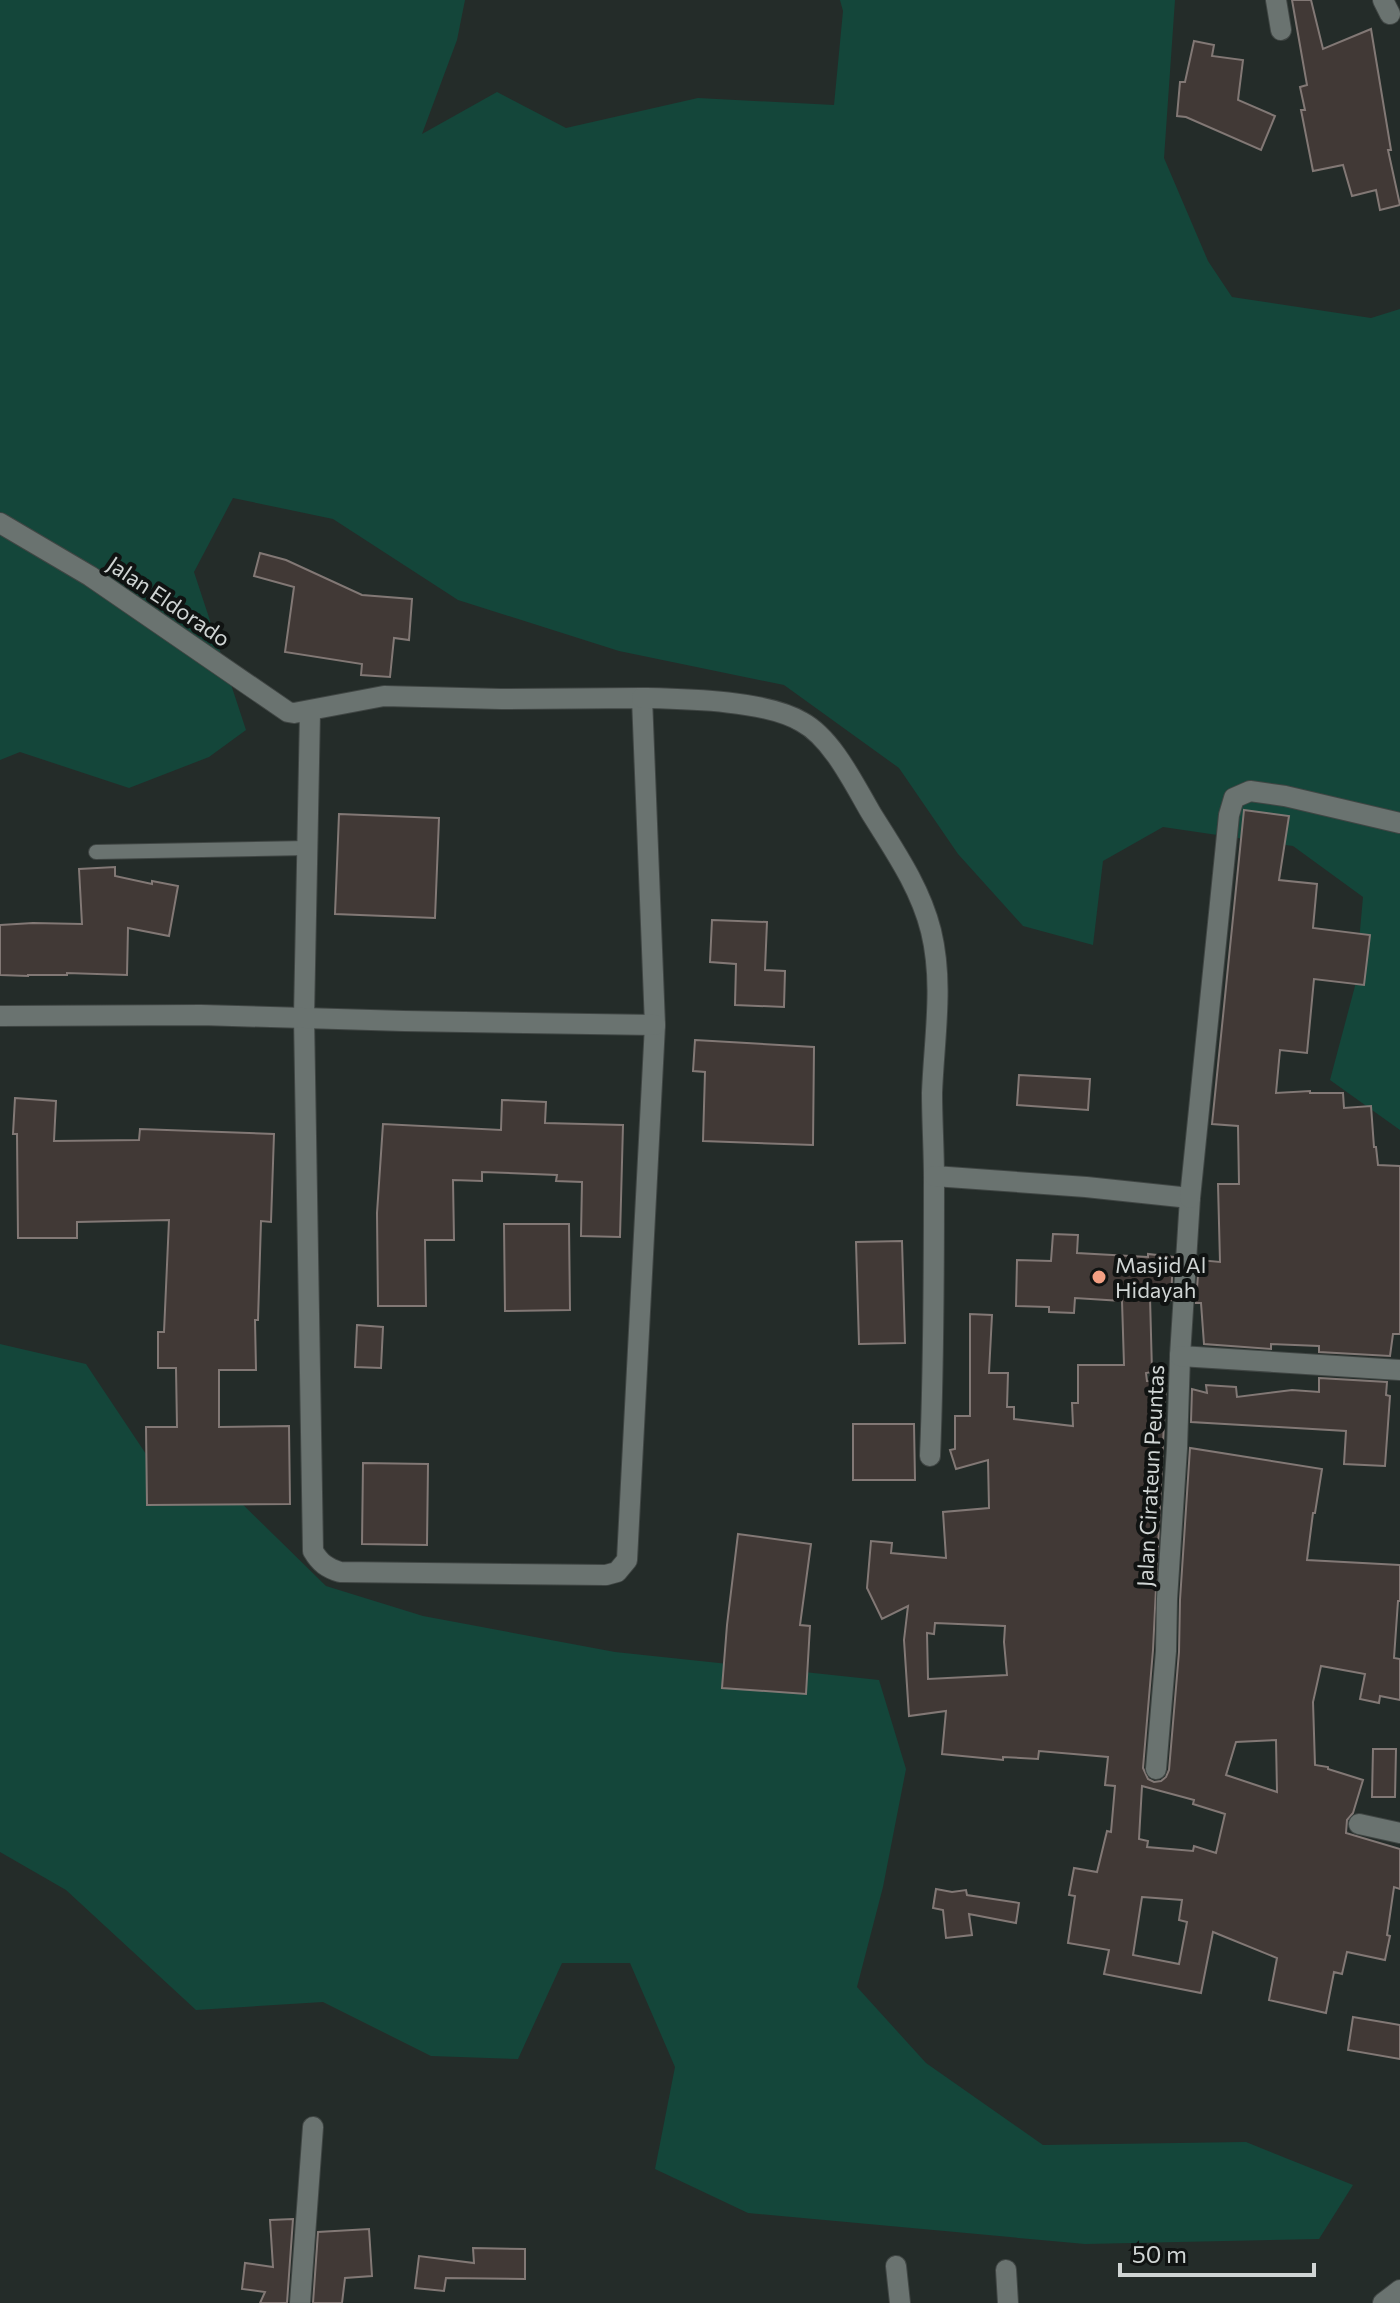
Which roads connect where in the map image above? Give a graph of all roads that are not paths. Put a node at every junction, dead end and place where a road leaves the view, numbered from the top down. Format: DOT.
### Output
graph roads {
  1 [pos="1276,0"];
  2 [pos="1281,30"];
  3 [pos="0,523"];
  4 [pos="642,698"];
  5 [pos="310,712"];
  6 [pos="1400,823"];
  7 [pos="307,848"];
  8 [pos="96,852"];
  9 [pos="0,1016"];
  10 [pos="304,1017"];
  11 [pos="655,1025"];
  12 [pos="934,1176"];
  13 [pos="1190,1198"];
  14 [pos="1180,1356"];
  15 [pos="1400,1370"];
  16 [pos="930,1456"];
  17 [pos="1156,1769"];
  18 [pos="1359,1824"];
  19 [pos="1400,1833"];
  20 [pos="313,2127"];
  21 [pos="896,2266"];
  22 [pos="1006,2270"];
  23 [pos="1400,2290"];
  24 [pos="300,2303"];
  25 [pos="900,2303"];
  26 [pos="1008,2303"];
  27 [pos="1383,2303"];
  1 -- 2 [label="street"];
  3 -- 5 [label="street, Jalan Eldorado"];
  4 -- 5 [label="street"];
  4 -- 11 [label="street"];
  4 -- 12 [label="street"];
  5 -- 7 [label="street"];
  6 -- 13 [label="street"];
  7 -- 8 [label="lane"];
  7 -- 10 [label="street"];
  9 -- 10 [label="street"];
  10 -- 11 [label="street"];
  10 -- 11 [label="street"];
  12 -- 13 [label="street"];
  12 -- 16 [label="street"];
  13 -- 14 [label="street"];
  14 -- 15 [label="street, Jalan Cirateun Peuntas"];
  14 -- 17 [label="street, Jalan Cirateun Peuntas"];
  18 -- 19 [label="street"];
  20 -- 24 [label="street"];
  21 -- 25 [label="street"];
  22 -- 26 [label="street"];
  23 -- 27 [label="street"];
}
